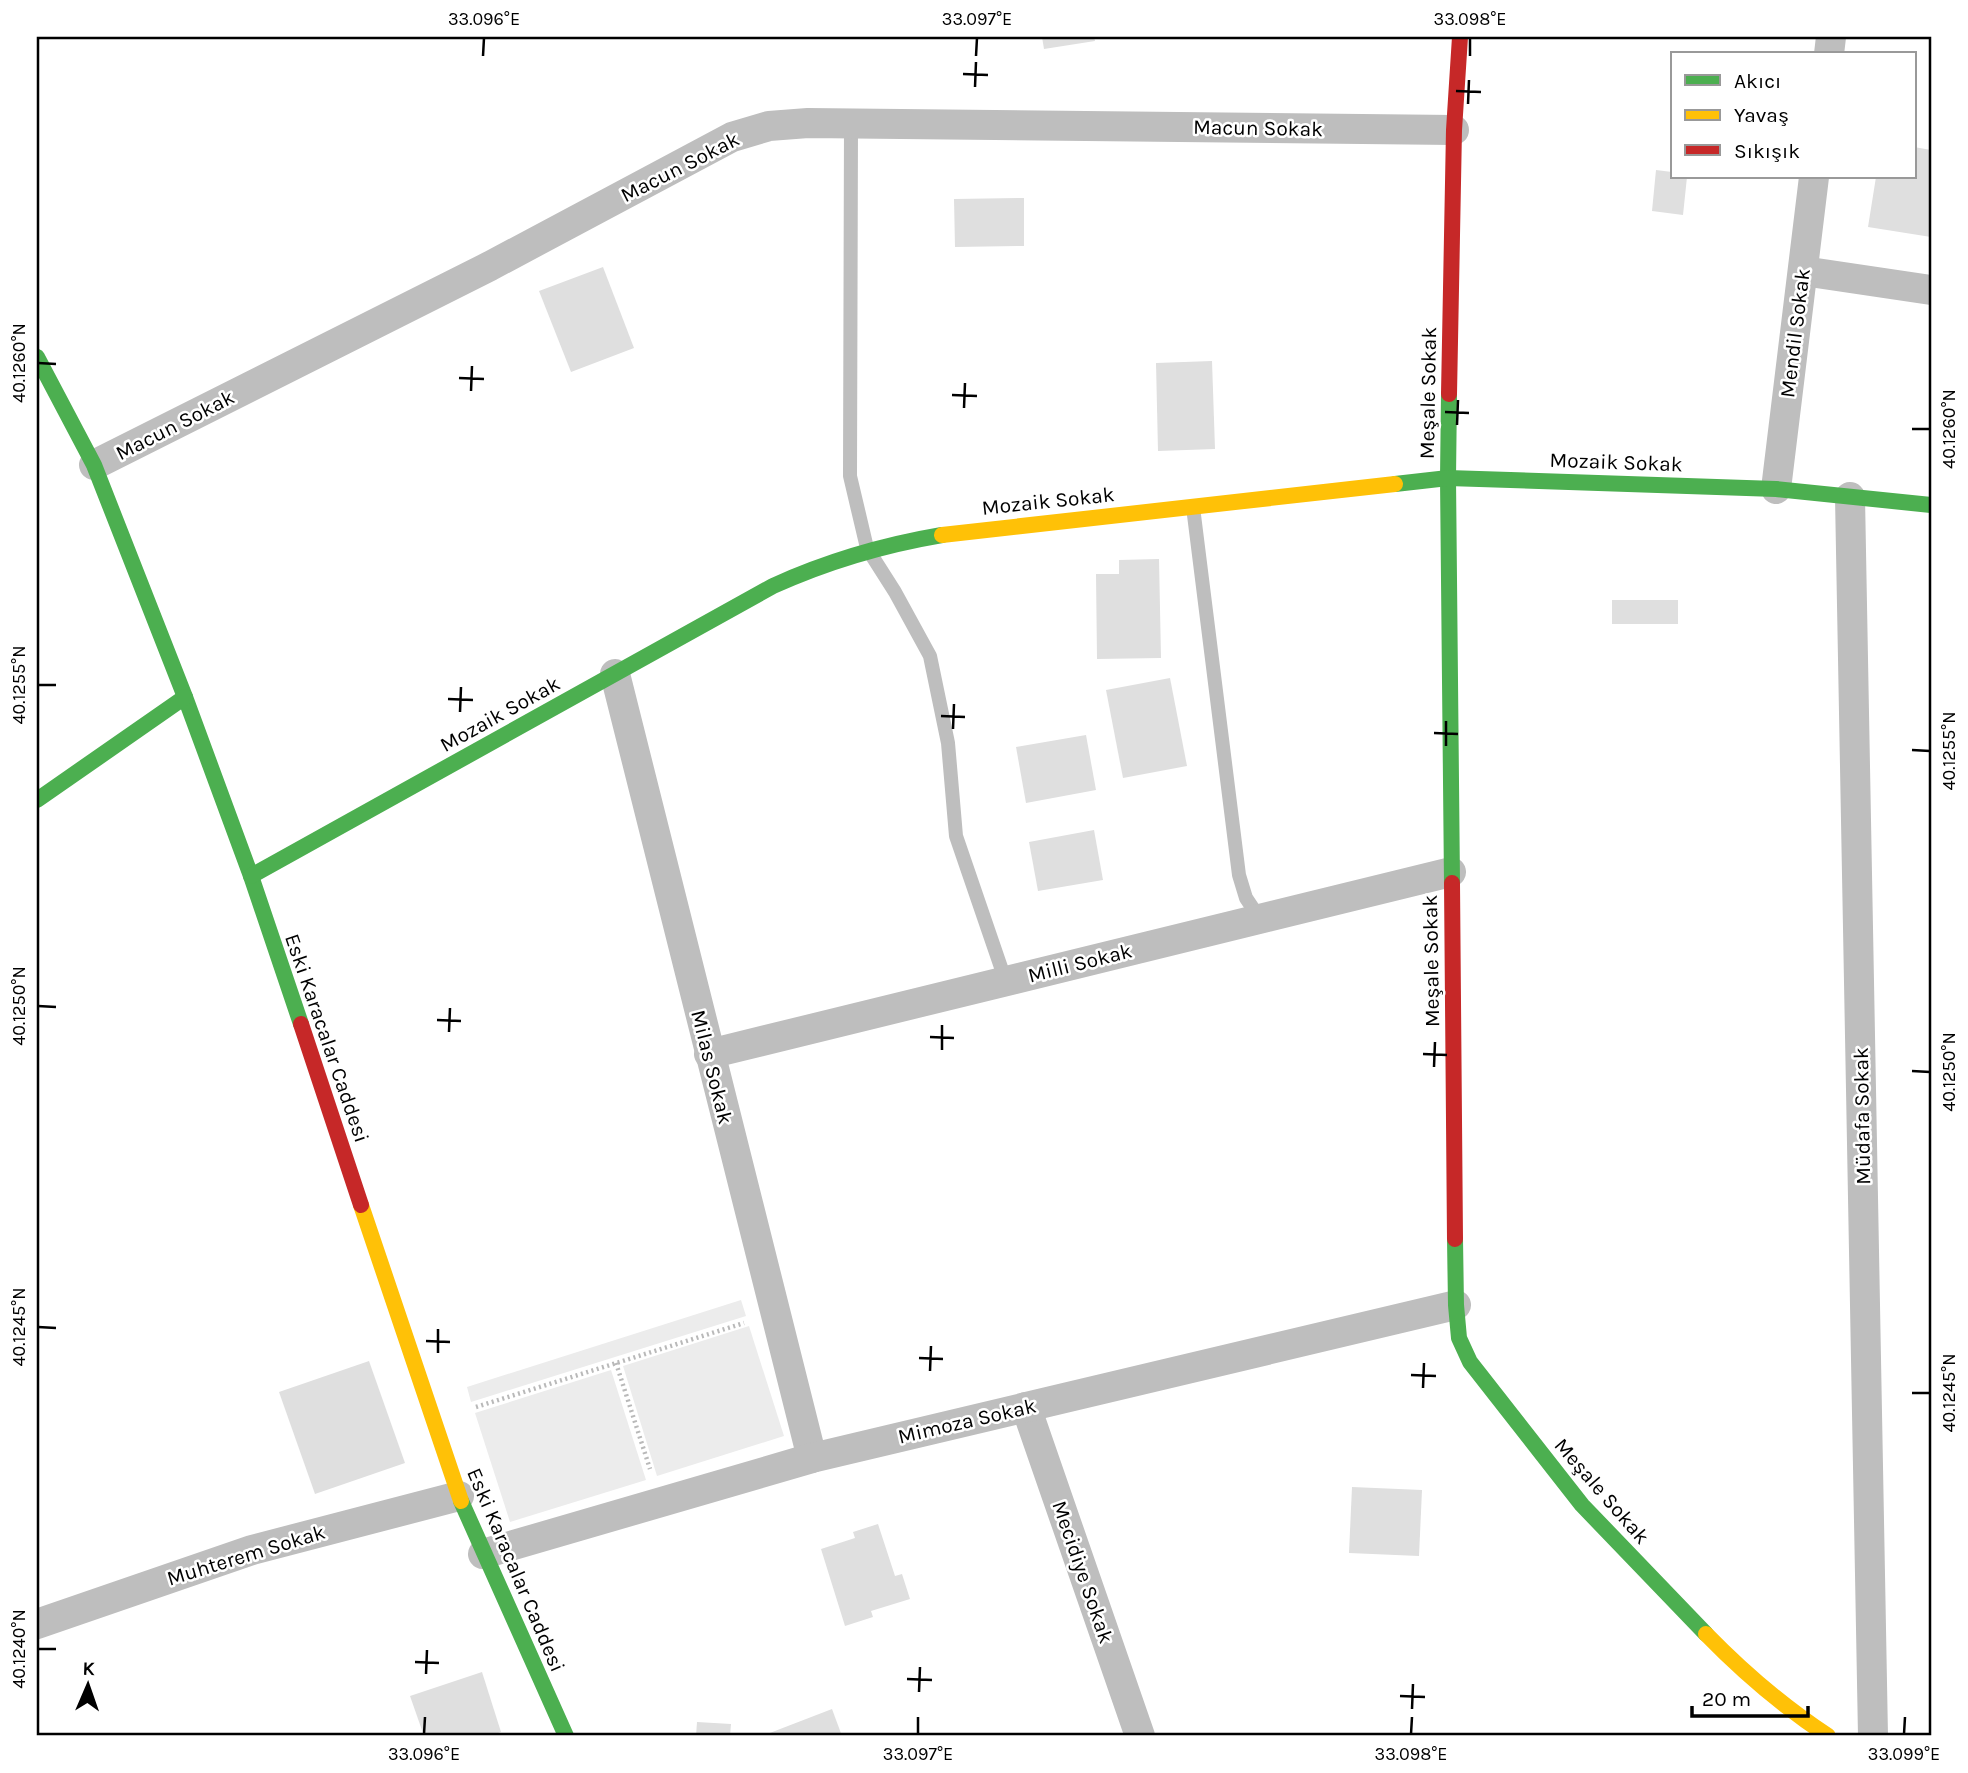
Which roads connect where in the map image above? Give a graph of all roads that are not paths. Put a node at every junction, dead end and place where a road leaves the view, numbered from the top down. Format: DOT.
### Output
graph roads {
  1 [pos="1460,37"];
  2 [pos="851,124"];
  3 [pos="1454,130"];
  4 [pos="1814,178"];
  5 [pos="1803,271"];
  6 [pos="1931,290"];
  7 [pos="37,357"];
  8 [pos="94,465"];
  9 [pos="1448,478"];
  10 [pos="1776,489"];
  11 [pos="1850,496"];
  12 [pos="1931,505"];
  13 [pos="1193,506"];
  14 [pos="867,548"];
  15 [pos="615,674"];
  16 [pos="185,697"];
  17 [pos="37,800"];
  18 [pos="1451,872"];
  19 [pos="251,876"];
  20 [pos="1261,919"];
  21 [pos="1006,982"];
  22 [pos="709,1054"];
  23 [pos="1456,1305"];
  24 [pos="1026,1407"];
  25 [pos="812,1458"];
  26 [pos="459,1496"];
  27 [pos="483,1554"];
  28 [pos="37,1624"];
  29 [pos="566,1736"];
  30 [pos="1140,1736"];
  31 [pos="1828,1736"];
  32 [pos="1873,1736"];
  1 -- 3 [label="street, Meşale Sokak"];
  2 -- 3 [label="street, Macun Sokak"];
  2 -- 8 [label="street, Macun Sokak"];
  2 -- 14 [label="lane"];
  3 -- 9 [label="street, Meşale Sokak"];
  4 -- 5 [label="street, Mendil Sokak"];
  5 -- 6 [label="street"];
  5 -- 10 [label="street, Mendil Sokak"];
  7 -- 8 [label="street, Eski Karacalar Caddesi"];
  8 -- 16 [label="street, Eski Karacalar Caddesi"];
  9 -- 10 [label="street, Mozaik Sokak"];
  9 -- 13 [label="street, Mozaik Sokak"];
  9 -- 18 [label="street, Meşale Sokak"];
  10 -- 11 [label="street, Mozaik Sokak"];
  11 -- 12 [label="street, Mozaik Sokak"];
  11 -- 32 [label="street, Müdafa Sokak"];
  13 -- 14 [label="street, Mozaik Sokak"];
  13 -- 20 [label="lane"];
  14 -- 15 [label="street, Mozaik Sokak"];
  14 -- 21 [label="lane"];
  15 -- 19 [label="street, Mozaik Sokak"];
  15 -- 22 [label="street, Milas Sokak"];
  16 -- 17 [label="street"];
  16 -- 19 [label="street, Eski Karacalar Caddesi"];
  18 -- 20 [label="street, Milli Sokak"];
  18 -- 23 [label="street, Meşale Sokak"];
  19 -- 26 [label="street, Eski Karacalar Caddesi"];
  20 -- 21 [label="street, Milli Sokak"];
  21 -- 22 [label="street, Milli Sokak"];
  22 -- 25 [label="street, Milas Sokak"];
  23 -- 24 [label="street, Mimoza Sokak"];
  23 -- 31 [label="street, Meşale Sokak"];
  24 -- 25 [label="street, Mimoza Sokak"];
  24 -- 30 [label="street, Mecidiye Sokak"];
  25 -- 27 [label="street, Mimoza Sokak"];
  26 -- 27 [label="street, Eski Karacalar Caddesi"];
  26 -- 28 [label="street, Muhterem Sokak"];
  27 -- 29 [label="street, Eski Karacalar Caddesi"];
}
